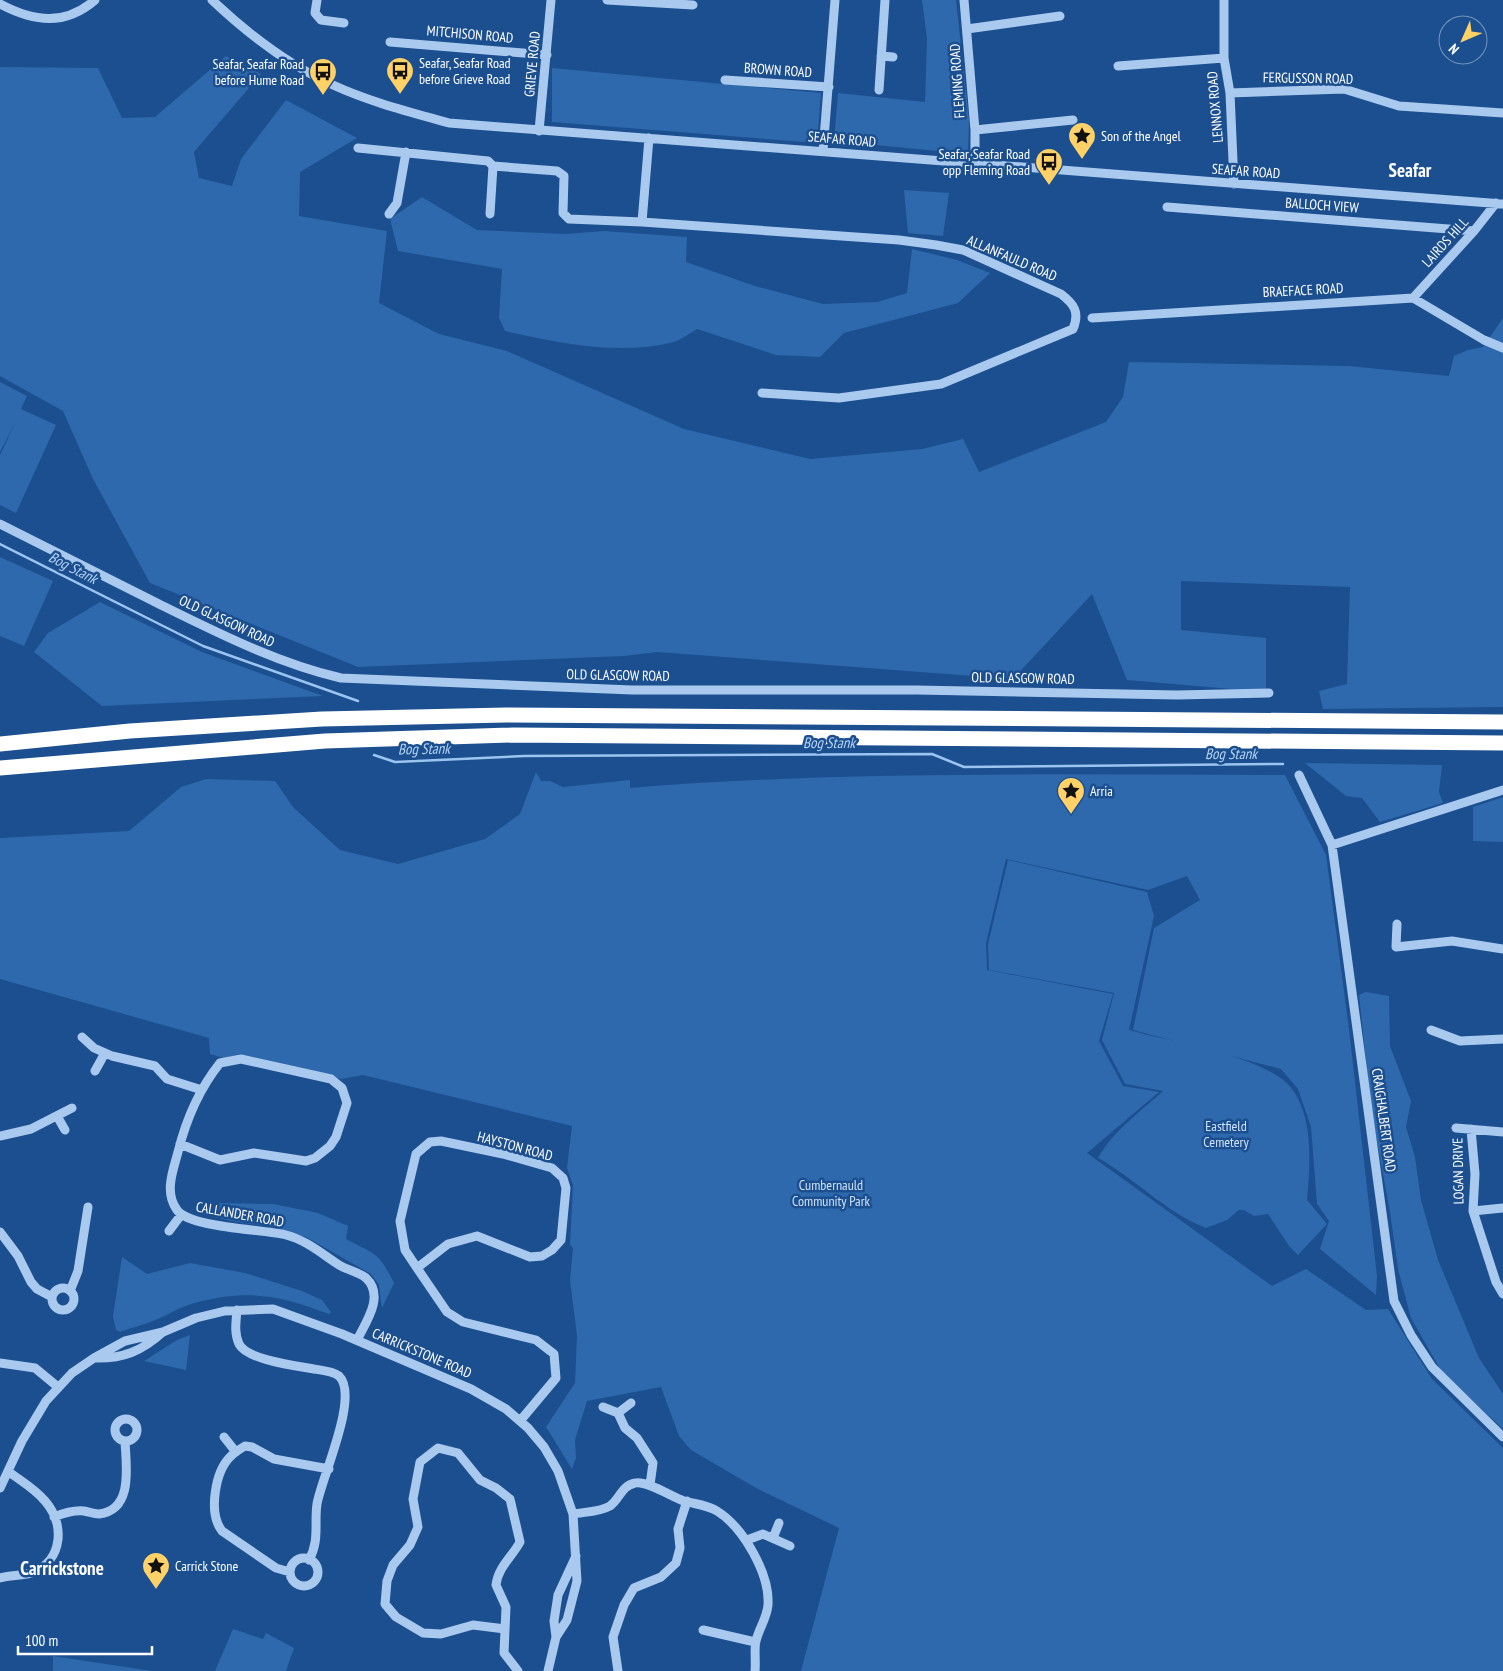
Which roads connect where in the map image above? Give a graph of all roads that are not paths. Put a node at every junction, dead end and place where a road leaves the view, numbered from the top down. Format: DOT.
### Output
graph roads {
  1 [pos="95,0"];
  2 [pos="212,0"];
  3 [pos="317,0"];
  4 [pos="551,0"];
  5 [pos="607,0"];
  6 [pos="835,0"];
  7 [pos="885,0"];
  8 [pos="964,0"];
  9 [pos="1224,0"];
  10 [pos="0,4"];
  11 [pos="223,5"];
  12 [pos="693,5"];
  13 [pos="1060,16"];
  14 [pos="344,23"];
  15 [pos="967,29"];
  16 [pos="390,42"];
  17 [pos="547,55"];
  18 [pos="881,56"];
  19 [pos="893,57"];
  20 [pos="1224,58"];
  21 [pos="1118,66"];
  22 [pos="725,80"];
  23 [pos="829,88"];
  24 [pos="879,90"];
  25 [pos="1230,92"];
  26 [pos="1503,114"];
  27 [pos="1073,120"];
  28 [pos="975,130"];
  29 [pos="539,131"];
  30 [pos="649,138"];
  31 [pos="358,148"];
  32 [pos="823,151"];
  33 [pos="406,152"];
  34 [pos="975,165"];
  35 [pos="493,166"];
  36 [pos="1234,184"];
  37 [pos="1499,204"];
  38 [pos="1167,207"];
  39 [pos="388,214"];
  40 [pos="490,214"];
  41 [pos="642,222"];
  42 [pos="1474,231"];
  43 [pos="1413,298"];
  44 [pos="1092,318"];
  45 [pos="1503,348"];
  46 [pos="762,393"];
  47 [pos="0,524"];
  48 [pos="1269,693"];
  49 [pos="1503,722"];
  50 [pos="1503,743"];
  51 [pos="0,744"];
  52 [pos="0,768"];
  53 [pos="1299,775"];
  54 [pos="1503,790"];
  55 [pos="1332,845"];
  56 [pos="1397,924"];
  57 [pos="1503,949"];
  58 [pos="1431,1030"];
  59 [pos="82,1037"];
  60 [pos="1503,1039"];
  61 [pos="105,1053"];
  62 [pos="95,1072"];
  63 [pos="202,1090"];
  64 [pos="72,1108"];
  65 [pos="57,1116"];
  66 [pos="1456,1128"];
  67 [pos="1471,1129"];
  68 [pos="65,1130"];
  69 [pos="1503,1132"];
  70 [pos="0,1136"];
  71 [pos="180,1144"];
  72 [pos="88,1207"];
  73 [pos="1503,1208"];
  74 [pos="1473,1212"];
  75 [pos="181,1215"];
  76 [pos="169,1231"];
  77 [pos="0,1232"];
  78 [pos="417,1268"];
  79 [pos="70,1290"];
  80 [pos="1503,1294"];
  81 [pos="52,1297"];
  82 [pos="237,1310"];
  83 [pos="163,1332"];
  84 [pos="357,1340"];
  85 [pos="94,1358"];
  86 [pos="0,1363"];
  87 [pos="58,1387"];
  88 [pos="631,1403"];
  89 [pos="603,1407"];
  90 [pos="618,1413"];
  91 [pos="520,1421"];
  92 [pos="224,1437"];
  93 [pos="1503,1437"];
  94 [pos="125,1441"];
  95 [pos="236,1452"];
  96 [pos="329,1469"];
  97 [pos="9,1472"];
  98 [pos="650,1485"];
  99 [pos="0,1488"];
  100 [pos="686,1501"];
  101 [pos="573,1514"];
  102 [pos="54,1517"];
  103 [pos="779,1523"];
  104 [pos="773,1538"];
  105 [pos="746,1540"];
  106 [pos="790,1546"];
  107 [pos="576,1556"];
  108 [pos="309,1560"];
  109 [pos="290,1572"];
  110 [pos="0,1578"];
  111 [pos="505,1630"];
  112 [pos="703,1630"];
  113 [pos="556,1637"];
  114 [pos="755,1642"];
  115 [pos="518,1671"];
  116 [pos="548,1671"];
  117 [pos="618,1671"];
  118 [pos="755,1671"];
  1 -- 10 [label="street"];
  2 -- 11 [label="street, SEAFAR ROAD"];
  3 -- 14 [label="street"];
  4 -- 17 [label="street, GRIEVE ROAD"];
  5 -- 12 [label="street"];
  6 -- 23 [label="street, BROWN ROAD"];
  7 -- 18 [label="street"];
  8 -- 15 [label="street, FLEMING ROAD"];
  9 -- 20 [label="street, LENNOX ROAD"];
  11 -- 29 [label="street, SEAFAR ROAD"];
  13 -- 15 [label="street, FLEMING ROAD"];
  15 -- 28 [label="street, FLEMING ROAD"];
  16 -- 17 [label="street, MITCHISON ROAD"];
  17 -- 29 [label="street, GRIEVE ROAD"];
  18 -- 19 [label="street"];
  18 -- 24 [label="street"];
  20 -- 21 [label="street, LENNOX ROAD"];
  20 -- 25 [label="street, LENNOX ROAD"];
  22 -- 23 [label="street, BROWN ROAD"];
  23 -- 32 [label="street, BROWN ROAD"];
  25 -- 26 [label="street, FERGUSSON ROAD"];
  25 -- 36 [label="street, LENNOX ROAD"];
  27 -- 28 [label="street, FLEMING ROAD"];
  28 -- 34 [label="street, FLEMING ROAD"];
  29 -- 30 [label="street, SEAFAR ROAD"];
  30 -- 32 [label="street, SEAFAR ROAD"];
  30 -- 41 [label="street"];
  31 -- 33 [label="street"];
  32 -- 34 [label="street, SEAFAR ROAD"];
  33 -- 35 [label="street"];
  33 -- 39 [label="street"];
  34 -- 36 [label="street, SEAFAR ROAD"];
  35 -- 40 [label="street"];
  35 -- 41 [label="street, ALLANFAULD ROAD"];
  36 -- 37 [label="street, SEAFAR ROAD"];
  37 -- 42 [label="street, LAIRDS HILL"];
  38 -- 42 [label="street, BALLOCH VIEW"];
  41 -- 46 [label="street, ALLANFAULD ROAD"];
  42 -- 43 [label="street, LAIRDS HILL"];
  43 -- 44 [label="street, BRAEFACE ROAD"];
  43 -- 45 [label="street"];
  47 -- 48 [label="street, OLD GLASGOW ROAD"];
  49 -- 51 [label="highway"];
  50 -- 52 [label="highway"];
  53 -- 55 [label="street, CRAIGHALBERT ROAD"];
  54 -- 55 [label="street"];
  55 -- 93 [label="street, CRAIGHALBERT ROAD"];
  56 -- 57 [label="street"];
  58 -- 60 [label="street"];
  59 -- 61 [label="street"];
  61 -- 62 [label="street"];
  61 -- 63 [label="street"];
  63 -- 71 [label="street, CALLANDER ROAD"];
  63 -- 71 [label="street, CALLANDER ROAD"];
  64 -- 65 [label="street"];
  65 -- 68 [label="street"];
  65 -- 70 [label="street"];
  66 -- 67 [label="street, LOGAN DRIVE"];
  67 -- 69 [label="street, LOGAN DRIVE"];
  67 -- 74 [label="street, LOGAN DRIVE"];
  71 -- 75 [label="street, CALLANDER ROAD"];
  72 -- 79 [label="street"];
  73 -- 74 [label="street, LOGAN DRIVE"];
  74 -- 80 [label="street, LOGAN DRIVE"];
  75 -- 76 [label="street, CALLANDER ROAD"];
  75 -- 84 [label="street, CALLANDER ROAD"];
  77 -- 81 [label="street"];
  78 -- 78 [label="street, HAYSTON ROAD"];
  78 -- 91 [label="street, HAYSTON ROAD"];
  79 -- 81 [label="street"];
  79 -- 81 [label="street"];
  82 -- 83 [label="street, CARRICKSTONE ROAD"];
  82 -- 84 [label="street, CARRICKSTONE ROAD"];
  82 -- 96 [label="street"];
  83 -- 85 [label="street, CARRICKSTONE ROAD"];
  83 -- 85 [label="street, CARRICKSTONE ROAD"];
  84 -- 91 [label="street, CARRICKSTONE ROAD"];
  85 -- 87 [label="street, CARRICKSTONE ROAD"];
  86 -- 87 [label="street"];
  87 -- 97 [label="street, CARRICKSTONE ROAD"];
  88 -- 90 [label="street"];
  89 -- 90 [label="street"];
  90 -- 98 [label="street"];
  91 -- 101 [label="street, CARRICKSTONE ROAD"];
  92 -- 95 [label="street"];
  94 -- 102 [label="street"];
  95 -- 96 [label="street"];
  95 -- 109 [label="street"];
  96 -- 108 [label="street"];
  97 -- 99 [label="street, CARRICKSTONE ROAD"];
  97 -- 102 [label="street"];
  98 -- 100 [label="street"];
  98 -- 101 [label="street"];
  100 -- 105 [label="street"];
  100 -- 117 [label="street"];
  101 -- 107 [label="street, CARRICKSTONE ROAD"];
  102 -- 110 [label="street"];
  103 -- 104 [label="street"];
  104 -- 105 [label="street"];
  104 -- 106 [label="street"];
  105 -- 114 [label="street"];
  107 -- 113 [label="street, CARRICKSTONE ROAD"];
  107 -- 113 [label="street, CARRICKSTONE ROAD"];
  108 -- 109 [label="street"];
  108 -- 109 [label="street"];
  111 -- 111 [label="street"];
  111 -- 115 [label="street"];
  112 -- 114 [label="street"];
  113 -- 116 [label="street, CARRICKSTONE ROAD"];
  114 -- 118 [label="street"];
}
